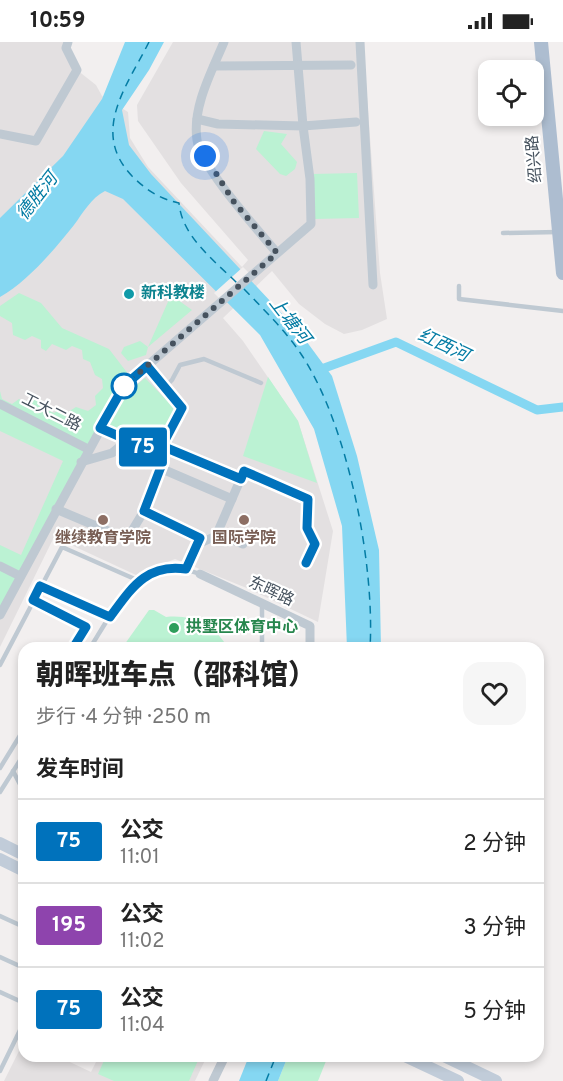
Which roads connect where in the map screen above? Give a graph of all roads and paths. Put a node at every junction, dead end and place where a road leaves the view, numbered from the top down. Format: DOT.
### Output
graph roads {
  1 [pos="68,42"];
  2 [pos="224,42"];
  3 [pos="296,42"];
  4 [pos="360,42"];
  5 [pos="541,42"];
  6 [pos="351,65"];
  7 [pos="214,66"];
  8 [pos="298,67"];
  9 [pos="197,119"];
  10 [pos="356,122"];
  11 [pos="303,126"];
  12 [pos="0,134"];
  13 [pos="558,231"];
  14 [pos="503,233"];
  15 [pos="277,253"];
  16 [pos="563,273"];
  17 [pos="373,285"];
  18 [pos="459,286"];
  19 [pos="563,311"];
  20 [pos="147,366"];
  21 [pos="261,383"];
  22 [pos="164,388"];
  23 [pos="0,404"];
  24 [pos="100,428"];
  25 [pos="128,440"];
  26 [pos="161,447"];
  27 [pos="88,449"];
  28 [pos="81,462"];
  29 [pos="160,468"];
  30 [pos="241,479"];
  31 [pos="232,499"];
  32 [pos="56,509"];
  33 [pos="144,511"];
  34 [pos="216,536"];
  35 [pos="198,544"];
  36 [pos="243,544"];
  37 [pos="306,563"];
  38 [pos="0,566"];
  39 [pos="186,569"];
  40 [pos="200,574"];
  41 [pos="20,576"];
  42 [pos="137,580"];
  43 [pos="40,586"];
  44 [pos="33,600"];
  45 [pos="262,605"];
  46 [pos="0,615"];
  47 [pos="110,617"];
  48 [pos="77,642"];
  49 [pos="94,642"];
  50 [pos="262,642"];
  51 [pos="310,642"];
  52 [pos="0,666"];
  53 [pos="18,739"];
  54 [pos="18,763"];
  55 [pos="0,768"];
  56 [pos="13,771"];
  57 [pos="18,781"];
  58 [pos="0,792"];
  59 [pos="0,843"];
  60 [pos="18,852"];
  61 [pos="0,859"];
  62 [pos="18,868"];
  63 [pos="0,916"];
  64 [pos="18,924"];
  65 [pos="0,957"];
  66 [pos="18,965"];
  67 [pos="0,992"];
  68 [pos="18,1000"];
  69 [pos="18,1034"];
  70 [pos="222,1062"];
  71 [pos="418,1062"];
  72 [pos="456,1062"];
  73 [pos="0,1071"];
  74 [pos="213,1081"];
  75 [pos="458,1081"];
  76 [pos="496,1081"];
  1 -- 12 [label="street"];
  2 -- 7 [label="street"];
  3 -- 8 [label="street"];
  4 -- 17 [label="street"];
  5 -- 13 [label="main road, 绍兴路"];
  6 -- 8 [label="street"];
  7 -- 8 [label="street"];
  7 -- 9 [label="street"];
  8 -- 11 [label="street"];
  9 -- 11 [label="street"];
  9 -- 15 [label="street"];
  10 -- 11 [label="street"];
  11 -- 15 [label="street"];
  13 -- 14 [label="lane"];
  13 -- 16 [label="main road, 绍兴路"];
  15 -- 20 [label="street"];
  18 -- 19 [label="lane"];
  20 -- 22 [label="street"];
  20 -- 24 [label="street"];
  21 -- 22 [label="lane"];
  22 -- 26 [label="street"];
  23 -- 27 [label="street, 工大二路"];
  24 -- 25 [label="street"];
  24 -- 27 [label="street"];
  25 -- 26 [label="street"];
  25 -- 28 [label="street"];
  26 -- 29 [label="street"];
  26 -- 30 [label="street"];
  27 -- 28 [label="street"];
  28 -- 32 [label="street"];
  29 -- 31 [label="street"];
  29 -- 33 [label="street"];
  30 -- 31 [label="street"];
  30 -- 37 [label="street"];
  31 -- 34 [label="street"];
  32 -- 33 [label="street"];
  32 -- 41 [label="street"];
  33 -- 35 [label="street"];
  34 -- 35 [label="street"];
  34 -- 36 [label="street"];
  35 -- 39 [label="street"];
  38 -- 41 [label="street"];
  39 -- 40 [label="lane"];
  39 -- 42 [label="lane"];
  40 -- 45 [label="street, 东晖路"];
  41 -- 46 [label="street"];
  42 -- 43 [label="lane"];
  42 -- 47 [label="lane"];
  43 -- 44 [label="lane"];
  43 -- 47 [label="lane"];
  44 -- 48 [label="lane"];
  44 -- 52 [label="lane"];
  45 -- 50 [label="lane"];
  45 -- 51 [label="street, 东晖路"];
  47 -- 49 [label="lane"];
  53 -- 55 [label="lane"];
  54 -- 56 [label="lane"];
  56 -- 57 [label="lane"];
  56 -- 58 [label="lane"];
  59 -- 60 [label="main road"];
  61 -- 62 [label="main road"];
  63 -- 64 [label="lane"];
  65 -- 66 [label="lane"];
  67 -- 68 [label="lane"];
  69 -- 73 [label="lane"];
  70 -- 74 [label="street"];
  71 -- 75 [label="main road"];
  72 -- 76 [label="main road"];
}
